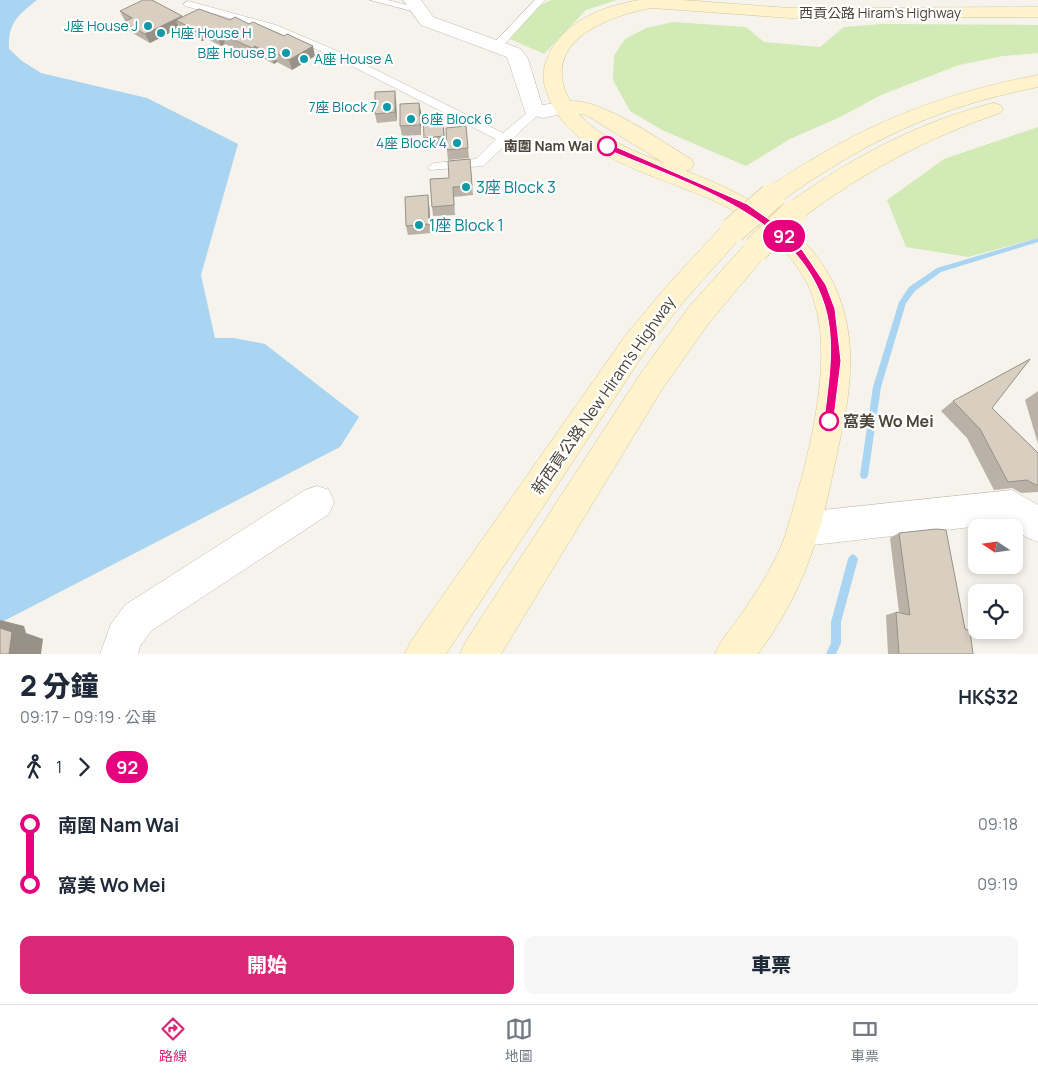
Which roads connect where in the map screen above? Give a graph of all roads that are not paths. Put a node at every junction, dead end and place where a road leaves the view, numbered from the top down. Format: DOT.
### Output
graph roads {
  1 [pos="375,0"];
  2 [pos="540,0"];
  3 [pos="188,4"];
  4 [pos="414,5"];
  5 [pos="1038,12"];
  6 [pos="497,46"];
  7 [pos="1038,81"];
  8 [pos="1038,98"];
  9 [pos="564,108"];
  10 [pos="536,111"];
  11 [pos="504,138"];
  12 [pos="434,167"];
  13 [pos="744,228"];
  14 [pos="317,502"];
  15 [pos="1029,514"];
  16 [pos="804,529"];
  17 [pos="119,654"];
  18 [pos="424,654"];
  19 [pos="479,654"];
  20 [pos="734,654"];
  1 -- 4 [label="lane"];
  2 -- 6 [label="lane"];
  3 -- 11 [label="lane"];
  4 -- 6 [label="street"];
  5 -- 9 [label="main road, 西貢公路 Hiram's Highway"];
  6 -- 10 [label="street"];
  7 -- 13 [label="main road, 新西貢公路 New Hiram's Highway, bridge"];
  8 -- 13 [label="main road, 新西貢公路 New Hiram's Highway, bridge"];
  9 -- 10 [label="street"];
  9 -- 13 [label="main road, 西貢公路 Hiram's Highway"];
  10 -- 11 [label="lane"];
  11 -- 12 [label="lane"];
  13 -- 16 [label="main road, 西貢公路 Hiram's Highway"];
  13 -- 18 [label="main road, 新西貢公路 New Hiram's Highway"];
  13 -- 19 [label="main road, 新西貢公路 New Hiram's Highway"];
  14 -- 17 [label="street"];
  15 -- 16 [label="street"];
  16 -- 20 [label="main road, 西貢公路 Hiram's Highway"];
}
